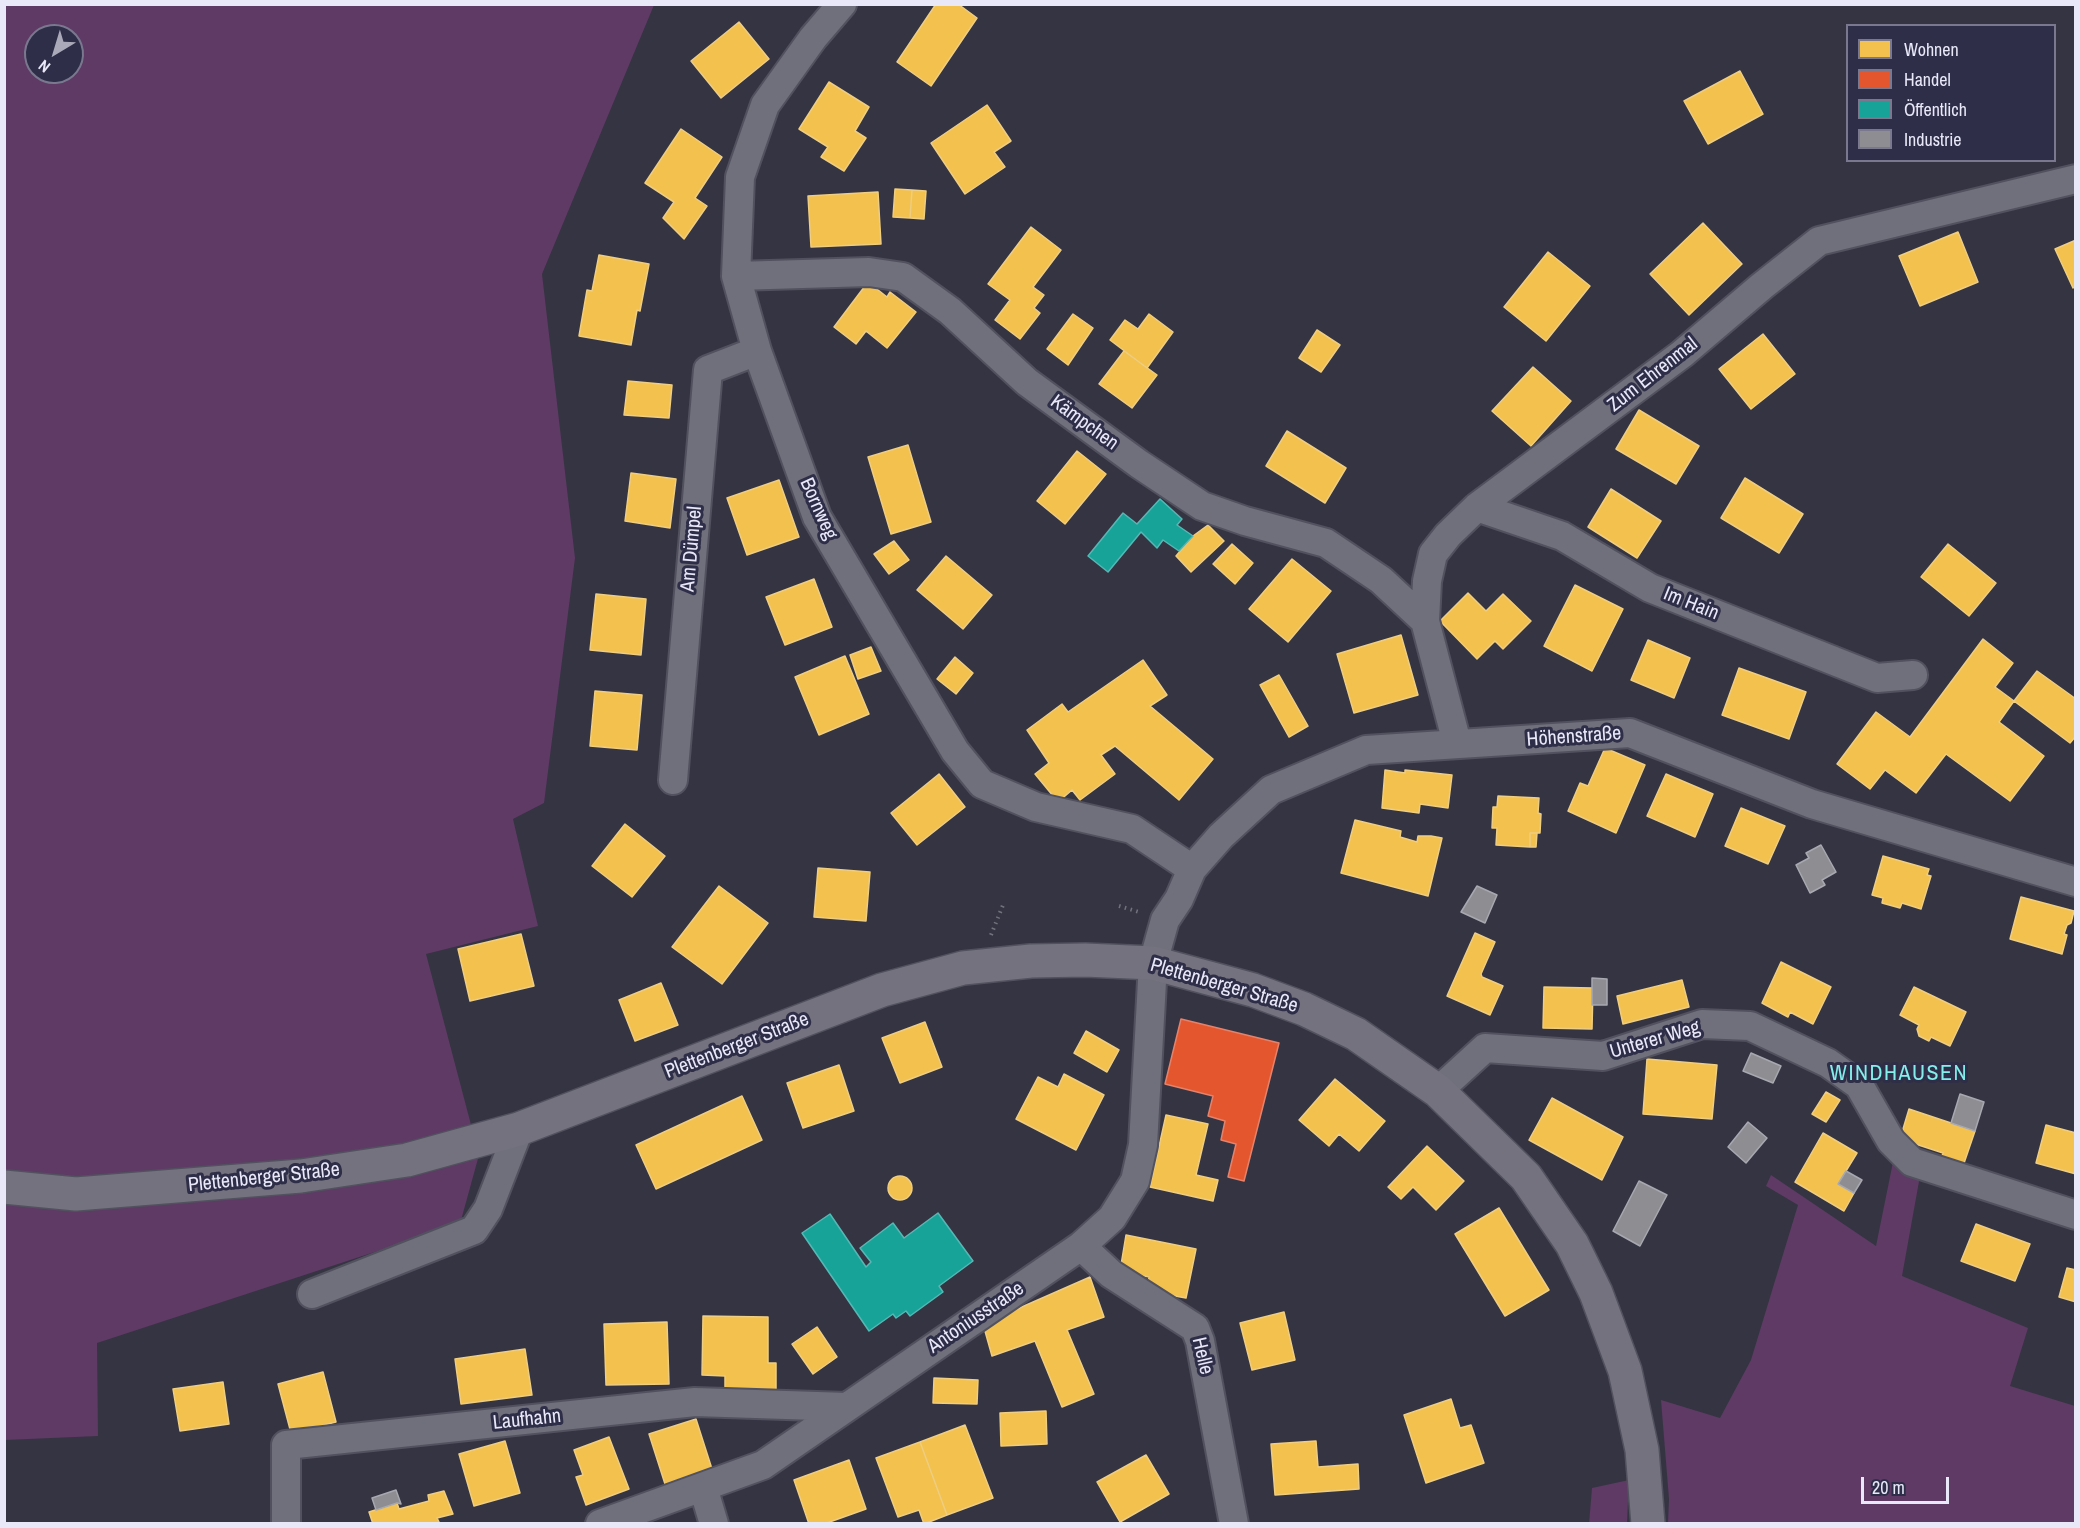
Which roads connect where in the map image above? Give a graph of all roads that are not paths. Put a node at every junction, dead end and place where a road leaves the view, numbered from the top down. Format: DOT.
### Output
graph roads {
  1 [pos="842,4"];
  2 [pos="2076,179"];
  3 [pos="736,276"];
  4 [pos="757,351"];
  5 [pos="1477,507"];
  6 [pos="1425,621"];
  7 [pos="1913,675"];
  8 [pos="1457,743"];
  9 [pos="673,780"];
  10 [pos="1192,869"];
  11 [pos="2076,882"];
  12 [pos="1153,963"];
  13 [pos="1438,1091"];
  14 [pos="519,1129"];
  15 [pos="4,1187"];
  16 [pos="2076,1215"];
  17 [pos="1081,1246"];
  18 [pos="312,1294"];
  19 [pos="847,1407"];
  20 [pos="703,1487"];
  21 [pos="286,1524"];
  22 [pos="600,1524"];
  23 [pos="714,1524"];
  24 [pos="1234,1524"];
  25 [pos="1647,1524"];
  1 -- 3 [label="street, Bornweg"];
  2 -- 5 [label="street, Zum Ehrenmal"];
  3 -- 4 [label="street, Bornweg"];
  3 -- 6 [label="street, Kämpchen"];
  4 -- 9 [label="street, Am Dümpel"];
  4 -- 10 [label="street, Bornweg"];
  5 -- 6 [label="street, Zum Ehrenmal"];
  5 -- 7 [label="street, Im Hain"];
  6 -- 8 [label="street, Zum Ehrenmal"];
  8 -- 10 [label="street, Höhenstraße"];
  8 -- 11 [label="street, Höhenstraße"];
  10 -- 12 [label="street, Höhenstraße"];
  12 -- 13 [label="main road, Plettenberger Straße"];
  12 -- 14 [label="main road, Plettenberger Straße"];
  12 -- 17 [label="street, Antoniusstraße"];
  13 -- 16 [label="street, Unterer Weg"];
  13 -- 25 [label="main road, Plettenberger Straße"];
  14 -- 15 [label="main road, Plettenberger Straße"];
  14 -- 18 [label="street"];
  17 -- 19 [label="street, Antoniusstraße"];
  17 -- 24 [label="street, Helle"];
  19 -- 20 [label="street, Antoniusstraße"];
  19 -- 21 [label="street, Laufhahn"];
  20 -- 22 [label="street, Antoniusstraße"];
  20 -- 23 [label="street"];
}
